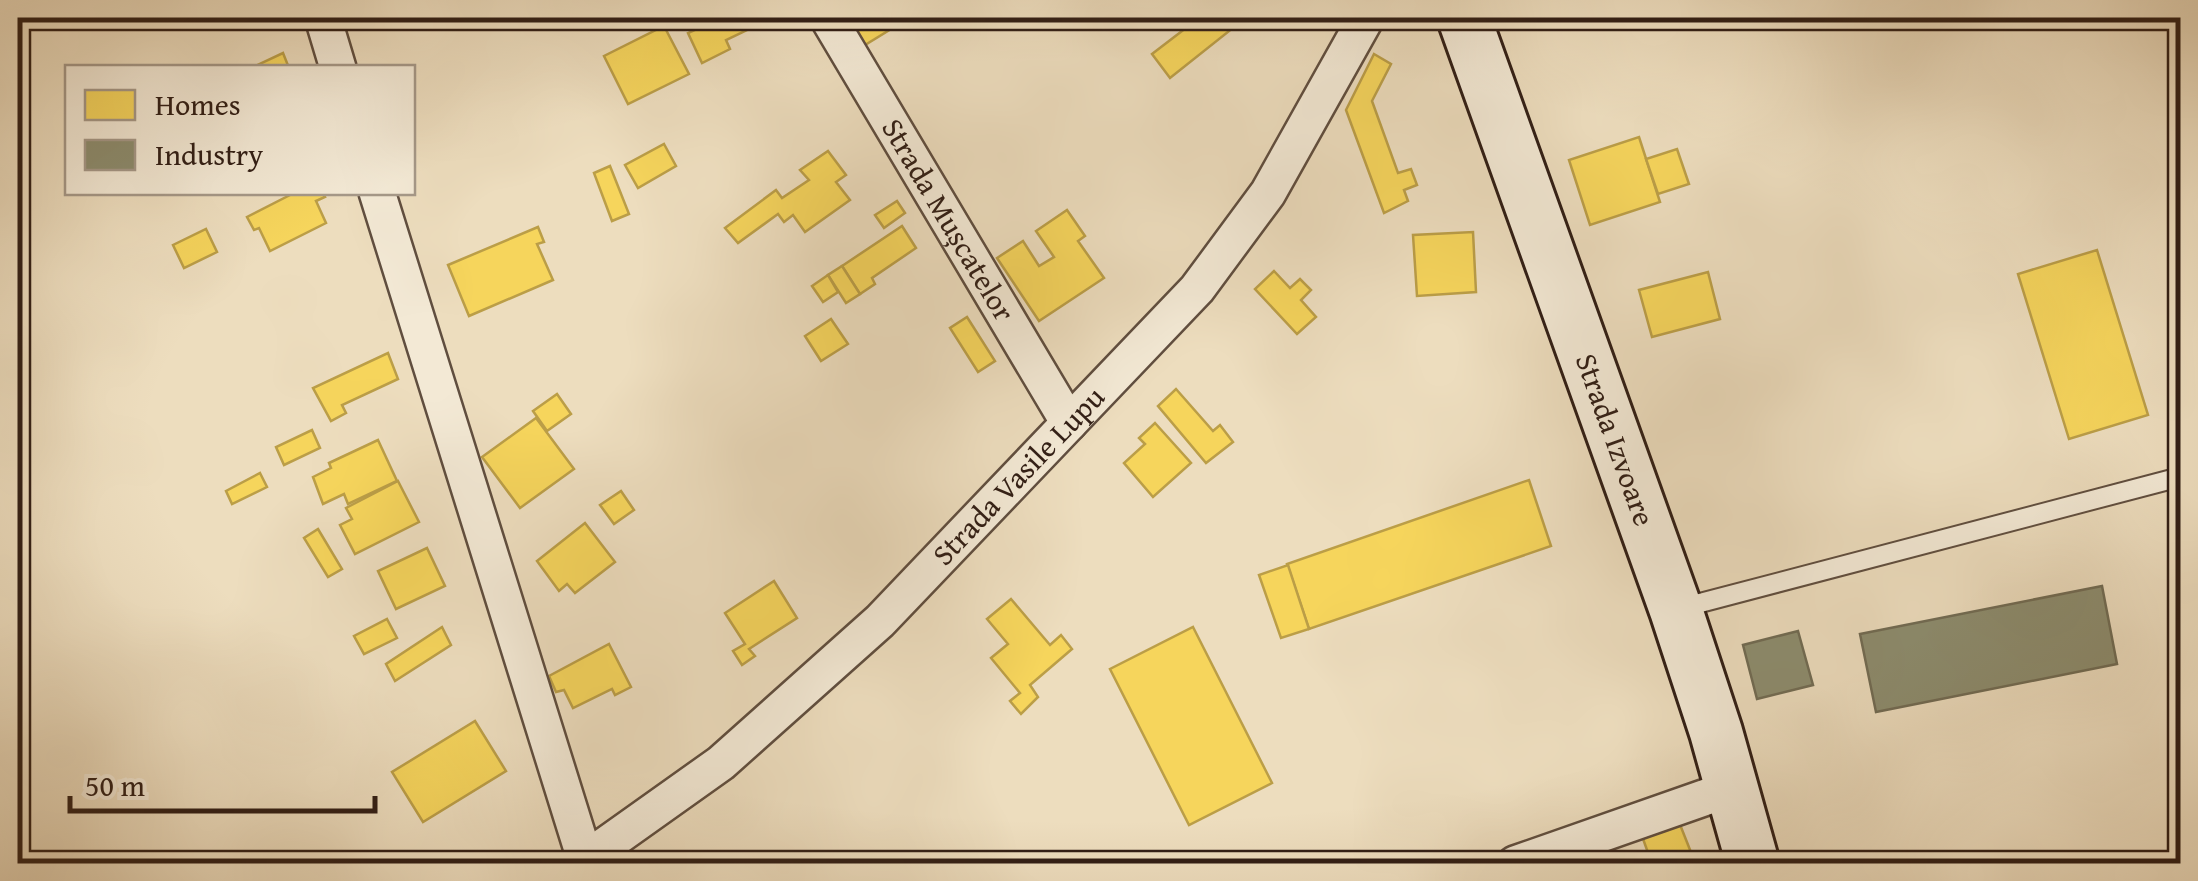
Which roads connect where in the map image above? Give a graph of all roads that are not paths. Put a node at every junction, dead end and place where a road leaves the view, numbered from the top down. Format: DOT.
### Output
graph roads {
  1 [pos="322,18"];
  2 [pos="828,18"];
  3 [pos="1366,18"];
  4 [pos="1464,18"];
  5 [pos="337,65"];
  6 [pos="378,195"];
  7 [pos="1069,423"];
  8 [pos="2180,477"];
  9 [pos="1676,610"];
  10 [pos="1732,788"];
  11 [pos="582,861"];
  12 [pos="1516,864"];
  13 [pos="1753,864"];
  1 -- 5 [label="street"];
  2 -- 7 [label="street, Strada Mușcatelor"];
  3 -- 7 [label="street, Strada Vasile Lupu"];
  4 -- 9 [label="main road, Strada Izvoare"];
  6 -- 11 [label="street, Strada Vasile Lupu"];
  7 -- 11 [label="street, Strada Vasile Lupu"];
  8 -- 9 [label="lane"];
  9 -- 10 [label="main road, Strada Izvoare"];
  10 -- 12 [label="street"];
  10 -- 13 [label="main road, Strada Izvoare"];
}
